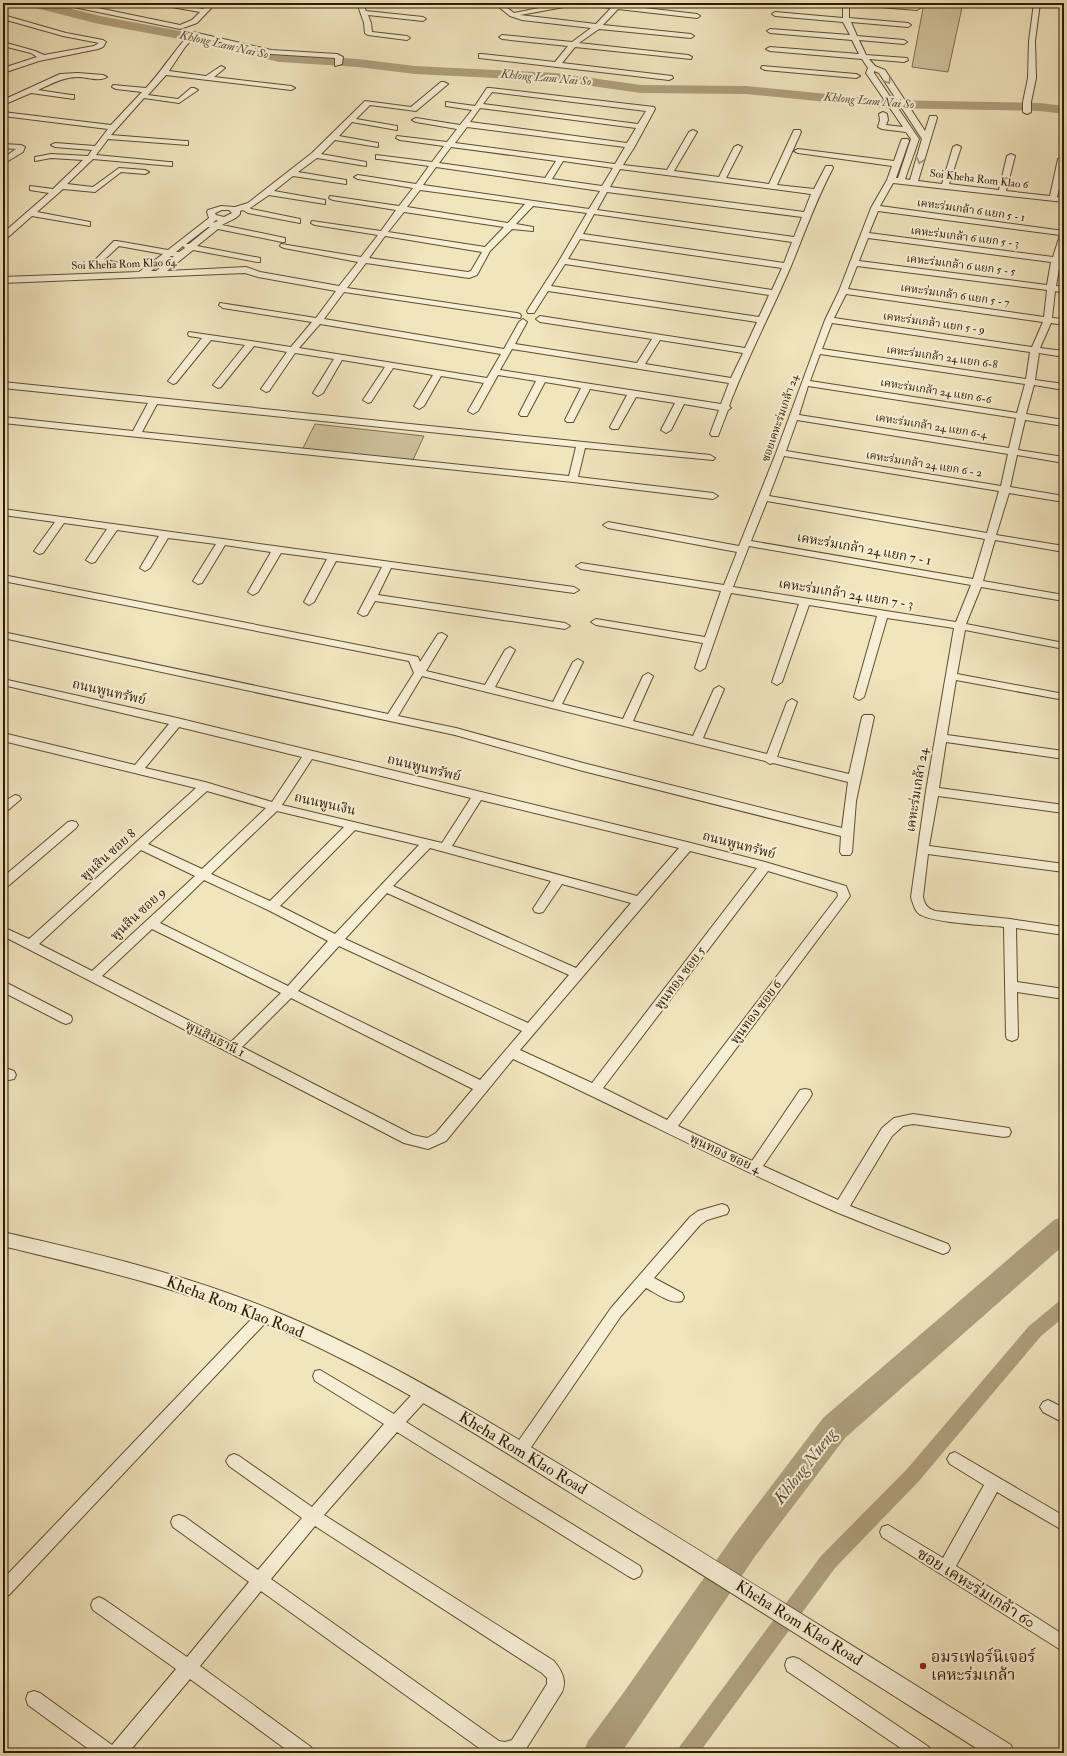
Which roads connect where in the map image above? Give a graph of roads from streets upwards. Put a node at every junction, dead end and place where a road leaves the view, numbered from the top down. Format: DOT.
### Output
graph roads {
  1 [pos="64,3"];
  2 [pos="160,3"];
  3 [pos="213,3"];
  4 [pos="496,3"];
  5 [pos="575,3"];
  6 [pos="584,3"];
  7 [pos="846,3"];
  8 [pos="855,3"];
  9 [pos="1037,3"];
  10 [pos="616,5"];
  11 [pos="363,6"];
  12 [pos="917,8"];
  13 [pos="204,11"];
  14 [pos="776,14"];
  15 [pos="512,15"];
  16 [pos="696,16"];
  17 [pos="3,17"];
  18 [pos="423,19"];
  19 [pos="846,20"];
  20 [pos="908,25"];
  21 [pos="595,26"];
  22 [pos="770,31"];
  23 [pos="691,36"];
  24 [pos="502,37"];
  25 [pos="407,38"];
  26 [pos="854,38"];
  27 [pos="904,42"];
  28 [pos="3,44"];
  29 [pos="572,45"];
  30 [pos="770,49"];
  31 [pos="482,56"];
  32 [pos="42,57"];
  33 [pos="688,57"];
  34 [pos="864,57"];
  35 [pos="904,60"];
  36 [pos="338,62"];
  37 [pos="827,64"];
  38 [pos="558,65"];
  39 [pos="221,68"];
  40 [pos="765,68"];
  41 [pos="872,68"];
  42 [pos="3,71"];
  43 [pos="164,73"];
  44 [pos="856,76"];
  45 [pos="103,77"];
  46 [pos="208,78"];
  47 [pos="669,78"];
  48 [pos="444,84"];
  49 [pos="116,87"];
  50 [pos="291,88"];
  51 [pos="148,90"];
  52 [pos="194,90"];
  53 [pos="30,91"];
  54 [pos="142,96"];
  55 [pos="71,97"];
  56 [pos="3,103"];
  57 [pos="449,104"];
  58 [pos="477,107"];
  59 [pos="1027,112"];
  60 [pos="3,114"];
  61 [pos="882,114"];
  62 [pos="933,118"];
  63 [pos="351,120"];
  64 [pos="416,120"];
  65 [pos="463,125"];
  66 [pos="113,127"];
  67 [pos="642,127"];
  68 [pos="394,128"];
  69 [pos="693,132"];
  70 [pos="797,132"];
  71 [pos="911,133"];
  72 [pos="925,136"];
  73 [pos="333,137"];
  74 [pos="400,138"];
  75 [pos="905,140"];
  76 [pos="101,143"];
  77 [pos="185,143"];
  78 [pos="55,145"];
  79 [pos="375,145"];
  80 [pos="449,145"];
  81 [pos="3,146"];
  82 [pos="631,146"];
  83 [pos="738,147"];
  84 [pos="956,147"];
  85 [pos="143,148"];
  86 [pos="798,151"];
  87 [pos="314,156"];
  88 [pos="1011,156"];
  89 [pos="379,157"];
  90 [pos="90,158"];
  91 [pos="38,159"];
  92 [pos="561,159"];
  93 [pos="1062,159"];
  94 [pos="3,162"];
  95 [pos="169,164"];
  96 [pos="363,164"];
  97 [pos="897,164"];
  98 [pos="434,165"];
  99 [pos="618,167"];
  100 [pos="829,168"];
  101 [pos="1062,170"];
  102 [pos="145,172"];
  103 [pos="670,172"];
  104 [pos="292,173"];
  105 [pos="358,177"];
  106 [pos="722,179"];
  107 [pos="891,180"];
  108 [pos="547,181"];
  109 [pos="901,181"];
  110 [pos="343,182"];
  111 [pos="913,183"];
  112 [pos="772,186"];
  113 [pos="945,186"];
  114 [pos="418,187"];
  115 [pos="33,188"];
  116 [pos="58,189"];
  117 [pos="605,189"];
  118 [pos="268,192"];
  119 [pos="816,192"];
  120 [pos="1002,194"];
  121 [pos="333,198"];
  122 [pos="1053,199"];
  123 [pos="1064,200"];
  124 [pos="322,202"];
  125 [pos="531,203"];
  126 [pos="246,207"];
  127 [pos="875,208"];
  128 [pos="235,210"];
  129 [pos="401,210"];
  130 [pos="592,212"];
  131 [pos="31,213"];
  132 [pos="808,215"];
  133 [pos="214,218"];
  134 [pos="225,219"];
  135 [pos="297,221"];
  136 [pos="315,223"];
  137 [pos="87,224"];
  138 [pos="205,224"];
  139 [pos="510,226"];
  140 [pos="216,227"];
  141 [pos="530,229"];
  142 [pos="5,233"];
  143 [pos="382,234"];
  144 [pos="1064,234"];
  145 [pos="864,235"];
  146 [pos="578,236"];
  147 [pos="796,240"];
  148 [pos="180,244"];
  149 [pos="191,247"];
  150 [pos="488,250"];
  151 [pos="169,253"];
  152 [pos="181,255"];
  153 [pos="257,260"];
  154 [pos="363,260"];
  155 [pos="563,261"];
  156 [pos="1060,261"];
  157 [pos="854,262"];
  158 [pos="124,266"];
  159 [pos="787,266"];
  160 [pos="232,271"];
  161 [pos="159,273"];
  162 [pos="142,274"];
  163 [pos="258,274"];
  164 [pos="3,280"];
  165 [pos="546,288"];
  166 [pos="1051,288"];
  167 [pos="340,290"];
  168 [pos="1064,290"];
  169 [pos="843,291"];
  170 [pos="773,293"];
  171 [pos="222,305"];
  172 [pos="531,311"];
  173 [pos="520,319"];
  174 [pos="540,319"];
  175 [pos="1048,319"];
  176 [pos="762,320"];
  177 [pos="829,320"];
  178 [pos="318,321"];
  179 [pos="1064,322"];
  180 [pos="192,334"];
  181 [pos="208,336"];
  182 [pos="657,337"];
  183 [pos="251,344"];
  184 [pos="508,349"];
  185 [pos="1035,350"];
  186 [pos="292,351"];
  187 [pos="748,351"];
  188 [pos="817,351"];
  189 [pos="1064,354"];
  190 [pos="339,358"];
  191 [pos="390,366"];
  192 [pos="640,366"];
  193 [pos="494,372"];
  194 [pos="438,374"];
  195 [pos="542,379"];
  196 [pos="173,381"];
  197 [pos="734,381"];
  198 [pos="489,382"];
  199 [pos="1030,382"];
  200 [pos="805,384"];
  201 [pos="3,385"];
  202 [pos="218,385"];
  203 [pos="587,386"];
  204 [pos="1064,387"];
  205 [pos="266,389"];
  206 [pos="318,393"];
  207 [pos="633,393"];
  208 [pos="368,400"];
  209 [pos="681,400"];
  210 [pos="154,401"];
  211 [pos="419,406"];
  212 [pos="726,408"];
  213 [pos="473,411"];
  214 [pos="524,414"];
  215 [pos="1021,416"];
  216 [pos="794,417"];
  217 [pos="3,420"];
  218 [pos="570,420"];
  219 [pos="1064,423"];
  220 [pos="616,427"];
  221 [pos="666,430"];
  222 [pos="136,434"];
  223 [pos="715,434"];
  224 [pos="581,445"];
  225 [pos="1014,452"];
  226 [pos="781,453"];
  227 [pos="710,458"];
  228 [pos="1064,460"];
  229 [pos="573,479"];
  230 [pos="1005,489"];
  231 [pos="714,496"];
  232 [pos="764,498"];
  233 [pos="1064,499"];
  234 [pos="5,515"];
  235 [pos="61,520"];
  236 [pos="608,525"];
  237 [pos="114,527"];
  238 [pos="166,534"];
  239 [pos="990,536"];
  240 [pos="222,542"];
  241 [pos="745,547"];
  242 [pos="1064,549"];
  243 [pos="278,550"];
  244 [pos="39,551"];
  245 [pos="333,557"];
  246 [pos="91,560"];
  247 [pos="388,564"];
  248 [pos="581,566"];
  249 [pos="145,568"];
  250 [pos="3,578"];
  251 [pos="198,581"];
  252 [pos="977,582"];
  253 [pos="574,590"];
  254 [pos="727,590"];
  255 [pos="253,592"];
  256 [pos="371,597"];
  257 [pos="1064,598"];
  258 [pos="309,602"];
  259 [pos="805,602"];
  260 [pos="363,613"];
  261 [pos="883,614"];
  262 [pos="596,622"];
  263 [pos="565,626"];
  264 [pos="960,626"];
  265 [pos="3,635"];
  266 [pos="442,636"];
  267 [pos="710,641"];
  268 [pos="1064,646"];
  269 [pos="510,650"];
  270 [pos="578,662"];
  271 [pos="700,668"];
  272 [pos="418,672"];
  273 [pos="648,676"];
  274 [pos="952,676"];
  275 [pos="3,682"];
  276 [pos="777,682"];
  277 [pos="489,688"];
  278 [pos="720,689"];
  279 [pos="859,697"];
  280 [pos="1064,697"];
  281 [pos="792,702"];
  282 [pos="556,706"];
  283 [pos="392,717"];
  284 [pos="868,717"];
  285 [pos="178,722"];
  286 [pos="626,724"];
  287 [pos="3,737"];
  288 [pos="941,738"];
  289 [pos="696,742"];
  290 [pos="309,754"];
  291 [pos="1064,755"];
  292 [pos="770,760"];
  293 [pos="138,769"];
  294 [pos="853,780"];
  295 [pos="205,786"];
  296 [pos="932,791"];
  297 [pos="478,795"];
  298 [pos="15,798"];
  299 [pos="274,807"];
  300 [pos="3,808"];
  301 [pos="1064,809"];
  302 [pos="72,825"];
  303 [pos="353,825"];
  304 [pos="846,833"];
  305 [pos="428,843"];
  306 [pos="140,845"];
  307 [pos="687,846"];
  308 [pos="445,848"];
  309 [pos="923,849"];
  310 [pos="846,852"];
  311 [pos="765,866"];
  312 [pos="1064,868"];
  313 [pos="204,874"];
  314 [pos="559,879"];
  315 [pos="3,884"];
  316 [pos="385,887"];
  317 [pos="840,891"];
  318 [pos="639,901"];
  319 [pos="272,907"];
  320 [pos="539,909"];
  321 [pos="150,923"];
  322 [pos="1010,923"];
  323 [pos="3,931"];
  324 [pos="1064,931"];
  325 [pos="336,940"];
  326 [pos="30,945"];
  327 [pos="578,974"];
  328 [pos="94,976"];
  329 [pos="3,986"];
  330 [pos="1010,986"];
  331 [pos="290,992"];
  332 [pos="1064,994"];
  333 [pos="66,1019"];
  334 [pos="530,1029"];
  335 [pos="1012,1036"];
  336 [pos="233,1048"];
  337 [pos="511,1052"];
  338 [pos="482,1087"];
  339 [pos="594,1090"];
  340 [pos="805,1094"];
  341 [pos="669,1127"];
  342 [pos="1004,1132"];
  343 [pos="754,1168"];
  344 [pos="841,1208"];
  345 [pos="722,1210"];
  346 [pos="3,1239"];
  347 [pos="944,1248"];
  348 [pos="644,1280"];
  349 [pos="677,1296"];
  350 [pos="264,1315"];
  351 [pos="320,1376"];
  352 [pos="423,1393"];
  353 [pos="1048,1407"];
  354 [pos="1064,1416"];
  355 [pos="395,1423"];
  356 [pos="520,1451"];
  357 [pos="955,1459"];
  358 [pos="234,1461"];
  359 [pos="994,1482"];
  360 [pos="312,1516"];
  361 [pos="179,1522"];
  362 [pos="1064,1524"];
  363 [pos="888,1532"];
  364 [pos="946,1568"];
  365 [pos="634,1571"];
  366 [pos="259,1580"];
  367 [pos="3,1590"];
  368 [pos="99,1605"];
  369 [pos="1064,1644"];
  370 [pos="793,1665"];
  371 [pos="189,1668"];
  372 [pos="34,1699"];
  373 [pos="108,1753"];
  374 [pos="117,1753"];
  375 [pos="305,1753"];
  376 [pos="923,1753"];
  377 [pos="1003,1753"];
  1 -- 13 [label="street"];
  2 -- 13 [label="street"];
  3 -- 13 [label="street"];
  4 -- 15 [label="street"];
  5 -- 15 [label="street"];
  6 -- 10 [label="street"];
  7 -- 19 [label="street"];
  8 -- 12 [label="street"];
  9 -- 59 [label="street"];
  10 -- 16 [label="street"];
  10 -- 21 [label="street"];
  11 -- 18 [label="street"];
  11 -- 25 [label="street"];
  14 -- 19 [label="street"];
  15 -- 21 [label="street"];
  17 -- 32 [label="street"];
  19 -- 20 [label="street"];
  19 -- 26 [label="street"];
  21 -- 23 [label="street"];
  21 -- 29 [label="street"];
  22 -- 26 [label="street"];
  24 -- 29 [label="street"];
  26 -- 27 [label="street"];
  26 -- 34 [label="street"];
  28 -- 32 [label="street"];
  29 -- 33 [label="street"];
  29 -- 38 [label="street"];
  30 -- 37 [label="street"];
  31 -- 38 [label="street"];
  32 -- 42 [label="street"];
  34 -- 35 [label="street"];
  34 -- 37 [label="street"];
  34 -- 41 [label="street"];
  36 -- 43 [label="street"];
  37 -- 40 [label="street"];
  37 -- 44 [label="street"];
  38 -- 47 [label="street"];
  39 -- 46 [label="street"];
  41 -- 71 [label="street"];
  41 -- 72 [label="street, one-way"];
  43 -- 46 [label="street"];
  43 -- 51 [label="street"];
  45 -- 53 [label="street"];
  46 -- 50 [label="street"];
  48 -- 63 [label="street"];
  49 -- 51 [label="street"];
  51 -- 54 [label="street"];
  52 -- 54 [label="street"];
  53 -- 55 [label="street"];
  53 -- 56 [label="street"];
  54 -- 66 [label="street"];
  57 -- 58 [label="street"];
  58 -- 65 [label="street"];
  58 -- 67 [label="street"];
  58 -- 67 [label="street"];
  60 -- 66 [label="street"];
  61 -- 71 [label="street"];
  62 -- 72 [label="street"];
  63 -- 68 [label="street"];
  63 -- 73 [label="street"];
  64 -- 65 [label="street"];
  65 -- 80 [label="street"];
  65 -- 82 [label="street"];
  66 -- 76 [label="street"];
  67 -- 82 [label="street"];
  69 -- 103 [label="street"];
  70 -- 112 [label="street"];
  71 -- 72 [label="street"];
  71 -- 109 [label="street"];
  72 -- 111 [label="street, one-way"];
  73 -- 79 [label="street"];
  73 -- 87 [label="street"];
  74 -- 80 [label="street"];
  75 -- 97 [label="street, ซอยเคหะร่มเกล้า 24"];
  76 -- 77 [label="street"];
  76 -- 78 [label="street"];
  76 -- 85 [label="street"];
  76 -- 90 [label="street"];
  80 -- 92 [label="street"];
  80 -- 98 [label="street"];
  81 -- 94 [label="street"];
  82 -- 99 [label="street"];
  83 -- 106 [label="street"];
  84 -- 113 [label="street"];
  86 -- 97 [label="street"];
  87 -- 96 [label="street"];
  87 -- 104 [label="street"];
  88 -- 120 [label="street"];
  89 -- 98 [label="street"];
  90 -- 91 [label="street"];
  90 -- 95 [label="street"];
  90 -- 116 [label="street"];
  92 -- 99 [label="street"];
  92 -- 108 [label="street"];
  93 -- 101 [label="street"];
  97 -- 107 [label="street, ซอยเคหะร่มเกล้า 24"];
  98 -- 108 [label="street"];
  98 -- 114 [label="street"];
  99 -- 103 [label="street"];
  99 -- 117 [label="street"];
  100 -- 119 [label="street"];
  101 -- 122 [label="street"];
  102 -- 116 [label="street"];
  103 -- 106 [label="street"];
  104 -- 110 [label="street"];
  104 -- 118 [label="street"];
  105 -- 114 [label="street"];
  106 -- 112 [label="street"];
  107 -- 109 [label="street, Soi Kheha Rom Klao 6"];
  107 -- 127 [label="street, ซอยเคหะร่มเกล้า 24"];
  108 -- 117 [label="street"];
  109 -- 111 [label="street, Soi Kheha Rom Klao 6"];
  111 -- 113 [label="street, Soi Kheha Rom Klao 6"];
  112 -- 119 [label="street"];
  113 -- 120 [label="street, Soi Kheha Rom Klao 6"];
  114 -- 125 [label="street"];
  114 -- 129 [label="street"];
  115 -- 116 [label="street"];
  116 -- 131 [label="street"];
  117 -- 130 [label="street"];
  117 -- 132 [label="street"];
  118 -- 124 [label="street"];
  118 -- 126 [label="street"];
  119 -- 132 [label="street"];
  120 -- 122 [label="street, Soi Kheha Rom Klao 6"];
  121 -- 129 [label="street"];
  122 -- 123 [label="street, Soi Kheha Rom Klao 6"];
  125 -- 130 [label="street"];
  125 -- 139 [label="street"];
  126 -- 128 [label="street"];
  126 -- 135 [label="street"];
  127 -- 144 [label="street, เคหะร่มเกล้า 6 แยก 5 - 1"];
  127 -- 145 [label="street, ซอยเคหะร่มเกล้า 24"];
  128 -- 133 [label="street"];
  128 -- 134 [label="street"];
  129 -- 139 [label="street"];
  129 -- 143 [label="street"];
  130 -- 146 [label="street"];
  130 -- 147 [label="street"];
  131 -- 137 [label="street"];
  131 -- 142 [label="street"];
  132 -- 147 [label="street"];
  133 -- 134 [label="street"];
  133 -- 138 [label="street"];
  134 -- 140 [label="street"];
  136 -- 143 [label="street"];
  138 -- 140 [label="street"];
  138 -- 148 [label="street"];
  139 -- 141 [label="street"];
  139 -- 150 [label="street"];
  140 -- 149 [label="street"];
  140 -- 154 [label="street"];
  143 -- 150 [label="street"];
  143 -- 154 [label="street"];
  144 -- 156 [label="street, เคหะร่มเกล้า 24"];
  145 -- 156 [label="street, เคหะร่มเกล้า 6 แยก 5 - 3"];
  145 -- 157 [label="street, ซอยเคหะร่มเกล้า 24"];
  146 -- 155 [label="street"];
  146 -- 159 [label="street"];
  147 -- 159 [label="street"];
  148 -- 149 [label="street"];
  148 -- 151 [label="street"];
  149 -- 152 [label="street"];
  149 -- 153 [label="street"];
  150 -- 154 [label="street"];
  151 -- 152 [label="street"];
  151 -- 158 [label="street"];
  151 -- 162 [label="street"];
  152 -- 161 [label="street"];
  154 -- 167 [label="street"];
  155 -- 165 [label="street"];
  155 -- 170 [label="street"];
  156 -- 166 [label="street, เคหะร่มเกล้า 24"];
  157 -- 166 [label="street, เคหะร่มเกล้า 6 แยก 5 - 5"];
  157 -- 169 [label="street, ซอยเคหะร่มเกล้า 24"];
  159 -- 170 [label="street"];
  160 -- 161 [label="street, Soi Kheha Rom Klao 64"];
  160 -- 163 [label="street, Soi Kheha Rom Klao 64"];
  160 -- 163 [label="street"];
  161 -- 162 [label="street, Soi Kheha Rom Klao 64"];
  162 -- 164 [label="street, Soi Kheha Rom Klao 64"];
  163 -- 167 [label="street"];
  165 -- 172 [label="street"];
  165 -- 176 [label="street"];
  166 -- 168 [label="street, เคหะร่มเกล้า 6 แยก 5 - 5"];
  166 -- 175 [label="street, เคหะร่มเกล้า 24"];
  167 -- 173 [label="street"];
  167 -- 178 [label="street"];
  169 -- 175 [label="street, เคหะร่มเกล้า 6 แยก 5 - 7"];
  169 -- 177 [label="street, ซอยเคหะร่มเกล้า 24"];
  170 -- 176 [label="street"];
  171 -- 178 [label="street"];
  172 -- 173 [label="street"];
  172 -- 174 [label="street"];
  173 -- 174 [label="street"];
  173 -- 184 [label="street"];
  174 -- 182 [label="street"];
  175 -- 179 [label="street, เคหะร่มเกล้า 6 แยก 5 - 7"];
  175 -- 185 [label="street, เคหะร่มเกล้า 24"];
  176 -- 187 [label="street"];
  177 -- 185 [label="street, เคหะร่มเกล้า แยก 5 - 9"];
  177 -- 188 [label="street, ซอยเคหะร่มเกล้า 24"];
  178 -- 184 [label="street"];
  178 -- 186 [label="street"];
  180 -- 181 [label="street"];
  181 -- 183 [label="street"];
  181 -- 196 [label="street"];
  182 -- 187 [label="street"];
  182 -- 192 [label="street"];
  183 -- 186 [label="street"];
  183 -- 202 [label="street"];
  184 -- 192 [label="street"];
  184 -- 193 [label="street"];
  185 -- 189 [label="street, เคหะร่มเกล้า แยก 5 - 9"];
  185 -- 199 [label="street, เคหะร่มเกล้า 24"];
  186 -- 190 [label="street"];
  186 -- 205 [label="street"];
  187 -- 197 [label="street"];
  188 -- 199 [label="street, เคหะร่มเกล้า 24 แยก 6-8"];
  188 -- 200 [label="street, ซอยเคหะร่มเกล้า 24"];
  190 -- 191 [label="street"];
  190 -- 206 [label="street"];
  191 -- 194 [label="street"];
  191 -- 208 [label="street"];
  192 -- 197 [label="street"];
  193 -- 195 [label="street"];
  193 -- 198 [label="street"];
  194 -- 198 [label="street"];
  194 -- 211 [label="street"];
  195 -- 203 [label="street"];
  195 -- 214 [label="street"];
  197 -- 212 [label="street"];
  198 -- 213 [label="street"];
  199 -- 204 [label="street, เคหะร่มเกล้า 24 แยก 6-8"];
  199 -- 215 [label="street, เคหะร่มเกล้า 24"];
  200 -- 215 [label="street, เคหะร่มเกล้า 24 แยก 6-6"];
  200 -- 216 [label="street, ซอยเคหะร่มเกล้า 24"];
  201 -- 210 [label="street"];
  203 -- 207 [label="street"];
  203 -- 218 [label="street"];
  207 -- 209 [label="street"];
  207 -- 220 [label="street"];
  209 -- 212 [label="street"];
  209 -- 221 [label="street"];
  210 -- 222 [label="street"];
  210 -- 224 [label="street"];
  212 -- 223 [label="street"];
  215 -- 219 [label="street, เคหะร่มเกล้า 24 แยก 6-6"];
  215 -- 225 [label="street, เคหะร่มเกล้า 24"];
  216 -- 225 [label="street, เคหะร่มเกล้า 24 แยก 6-4"];
  216 -- 226 [label="street, ซอยเคหะร่มเกล้า 24"];
  217 -- 222 [label="street"];
  222 -- 229 [label="street"];
  224 -- 227 [label="street"];
  224 -- 229 [label="street"];
  225 -- 228 [label="street, เคหะร่มเกล้า 24 แยก 6-4"];
  225 -- 230 [label="street, เคหะร่มเกล้า 24"];
  226 -- 230 [label="street, เคหะร่มเกล้า 24 แยก 6 - 2"];
  226 -- 232 [label="street, ซอยเคหะร่มเกล้า 24"];
  229 -- 231 [label="street"];
  230 -- 233 [label="street, เคหะร่มเกล้า 24 แยก 6 - 2"];
  230 -- 239 [label="street, เคหะร่มเกล้า 24"];
  232 -- 239 [label="street"];
  232 -- 241 [label="street, ซอยเคหะร่มเกล้า 24"];
  234 -- 235 [label="street"];
  235 -- 237 [label="street"];
  235 -- 244 [label="street"];
  236 -- 241 [label="street, เคหะร่มเกล้า 24 แยก 7 - 1"];
  237 -- 238 [label="street"];
  237 -- 246 [label="street"];
  238 -- 240 [label="street"];
  238 -- 249 [label="street"];
  239 -- 242 [label="street"];
  239 -- 252 [label="street, เคหะร่มเกล้า 24"];
  240 -- 243 [label="street"];
  240 -- 251 [label="street"];
  241 -- 252 [label="street, เคหะร่มเกล้า 24 แยก 7 - 1"];
  241 -- 254 [label="street, ซอยเคหะร่มเกล้า 24"];
  243 -- 245 [label="street"];
  243 -- 255 [label="street"];
  245 -- 247 [label="street"];
  245 -- 258 [label="street"];
  247 -- 253 [label="street"];
  247 -- 256 [label="street"];
  248 -- 254 [label="street, เคหะร่มเกล้า 24 แยก 7 - 3"];
  250 -- 272 [label="street"];
  252 -- 257 [label="street, เคหะร่มเกล้า 24 แยก 7 - 1"];
  252 -- 264 [label="street, เคหะร่มเกล้า 24"];
  254 -- 259 [label="street, เคหะร่มเกล้า 24 แยก 7 - 3"];
  254 -- 267 [label="street, ซอยเคหะร่มเกล้า 24"];
  256 -- 260 [label="street"];
  256 -- 263 [label="street"];
  259 -- 261 [label="street, เคหะร่มเกล้า 24 แยก 7 - 3"];
  259 -- 276 [label="street"];
  261 -- 264 [label="street, เคหะร่มเกล้า 24 แยก 7 - 3"];
  261 -- 279 [label="street"];
  262 -- 267 [label="street"];
  264 -- 268 [label="street, เคหะร่มเกล้า 24 แยก 7 - 3"];
  264 -- 274 [label="street, เคหะร่มเกล้า 24"];
  265 -- 283 [label="street"];
  266 -- 272 [label="street"];
  267 -- 271 [label="street, ซอยเคหะร่มเกล้า 24"];
  269 -- 277 [label="street"];
  270 -- 282 [label="street"];
  272 -- 277 [label="street"];
  272 -- 283 [label="street"];
  273 -- 286 [label="street"];
  274 -- 280 [label="street"];
  274 -- 288 [label="street, เคหะร่มเกล้า 24"];
  275 -- 285 [label="street, ถนนพูนทรัพย์"];
  277 -- 282 [label="street"];
  278 -- 289 [label="street"];
  281 -- 292 [label="street"];
  282 -- 286 [label="street"];
  283 -- 304 [label="street"];
  284 -- 294 [label="street"];
  285 -- 290 [label="street, ถนนพูนทรัพย์"];
  285 -- 293 [label="street"];
  286 -- 289 [label="street"];
  287 -- 293 [label="street, ถนนพูนเงิน"];
  288 -- 291 [label="street"];
  288 -- 296 [label="street, เคหะร่มเกล้า 24"];
  289 -- 292 [label="street"];
  290 -- 297 [label="street, ถนนพูนทรัพย์"];
  290 -- 299 [label="street, พูนสิน ซอย 9"];
  292 -- 294 [label="street"];
  293 -- 295 [label="street, ถนนพูนเงิน"];
  294 -- 304 [label="street"];
  295 -- 299 [label="street, ถนนพูนเงิน"];
  295 -- 306 [label="street, พูนสิน ซอย 8"];
  296 -- 301 [label="street"];
  296 -- 309 [label="street, เคหะร่มเกล้า 24"];
  297 -- 307 [label="street, ถนนพูนทรัพย์"];
  297 -- 308 [label="street"];
  298 -- 300 [label="street"];
  299 -- 303 [label="street, ถนนพูนเงิน"];
  299 -- 313 [label="street, พูนสิน ซอย 9"];
  302 -- 315 [label="street"];
  303 -- 305 [label="street, ถนนพูนเงิน"];
  303 -- 319 [label="street"];
  304 -- 310 [label="street"];
  305 -- 308 [label="street, ถนนพูนเงิน"];
  305 -- 316 [label="street"];
  306 -- 313 [label="street"];
  306 -- 326 [label="street, พูนสิน ซอย 8"];
  307 -- 311 [label="street, ถนนพูนทรัพย์"];
  307 -- 318 [label="street"];
  308 -- 314 [label="street, ถนนพูนเงิน"];
  309 -- 312 [label="street"];
  309 -- 322 [label="street, เคหะร่มเกล้า 24"];
  311 -- 317 [label="street, ถนนพูนทรัพย์"];
  311 -- 339 [label="street, พูนทอง ซอย 5"];
  313 -- 319 [label="street"];
  313 -- 321 [label="street, พูนสิน ซอย 9"];
  314 -- 318 [label="street, ถนนพูนเงิน"];
  314 -- 320 [label="street"];
  316 -- 325 [label="street"];
  316 -- 327 [label="street"];
  317 -- 341 [label="street, พูนทอง ซอย 6"];
  318 -- 327 [label="street"];
  319 -- 325 [label="street"];
  321 -- 328 [label="street, พูนสิน ซอย 9"];
  321 -- 331 [label="street"];
  322 -- 324 [label="street, เคหะร่มเกล้า 24"];
  322 -- 330 [label="street"];
  323 -- 326 [label="street, พูนสินธานี 1"];
  325 -- 331 [label="street"];
  325 -- 334 [label="street"];
  326 -- 328 [label="street, พูนสินธานี 1"];
  327 -- 334 [label="street"];
  328 -- 336 [label="street, พูนสินธานี 1"];
  329 -- 333 [label="street"];
  330 -- 332 [label="street"];
  330 -- 335 [label="street"];
  331 -- 336 [label="street"];
  331 -- 338 [label="street"];
  334 -- 337 [label="street"];
  336 -- 338 [label="street, พูนสินธานี 1"];
  337 -- 338 [label="street"];
  337 -- 339 [label="street, พูนทอง ซอย 4"];
  339 -- 341 [label="street, พูนทอง ซอย 4"];
  340 -- 343 [label="street"];
  341 -- 343 [label="street, พูนทอง ซอย 4"];
  342 -- 344 [label="street"];
  343 -- 344 [label="street, พูนทอง ซอย 4"];
  344 -- 347 [label="street, พูนทอง ซอย 4"];
  345 -- 348 [label="street"];
  346 -- 350 [label="street, Kheha Rom Klao Road"];
  348 -- 349 [label="street"];
  348 -- 356 [label="street"];
  350 -- 352 [label="street, Kheha Rom Klao Road"];
  350 -- 367 [label="street"];
  351 -- 355 [label="street"];
  352 -- 355 [label="street"];
  352 -- 356 [label="street, Kheha Rom Klao Road"];
  353 -- 354 [label="street"];
  355 -- 360 [label="street"];
  355 -- 365 [label="street"];
  356 -- 377 [label="street, Kheha Rom Klao Road"];
  357 -- 359 [label="street"];
  358 -- 360 [label="street"];
  359 -- 362 [label="street"];
  359 -- 364 [label="street"];
  360 -- 366 [label="street"];
  360 -- 366 [label="street"];
  361 -- 366 [label="street"];
  363 -- 364 [label="street, ซอย เคหะร่มเกล้า 60"];
  364 -- 369 [label="street, ซอย เคหะร่มเกล้า 60"];
  366 -- 371 [label="street"];
  368 -- 371 [label="street"];
  370 -- 376 [label="street"];
  371 -- 374 [label="street"];
  371 -- 375 [label="street"];
  372 -- 373 [label="street"];
}
